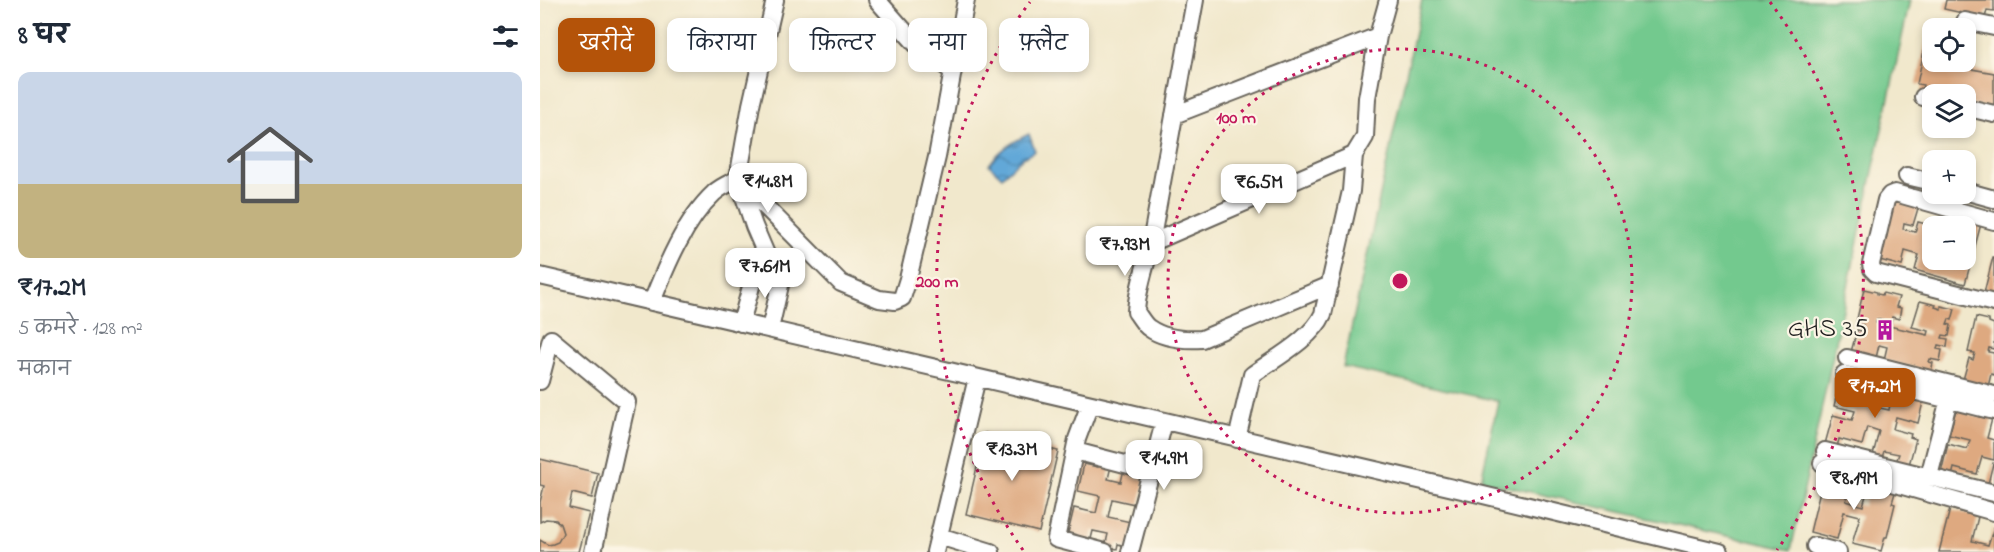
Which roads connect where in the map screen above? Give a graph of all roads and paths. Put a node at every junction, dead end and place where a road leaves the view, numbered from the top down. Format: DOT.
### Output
graph roads {
  1 [pos="775,0"];
  2 [pos="877,0"];
  3 [pos="966,0"];
  4 [pos="1195,0"];
  5 [pos="1388,0"];
  6 [pos="962,18"];
  7 [pos="1976,26"];
  8 [pos="1991,32"];
  9 [pos="908,35"];
  10 [pos="1378,36"];
  11 [pos="952,72"];
  12 [pos="1976,110"];
  13 [pos="1994,114"];
  14 [pos="1174,115"];
  15 [pos="1354,155"];
  16 [pos="1908,176"];
  17 [pos="738,179"];
  18 [pos="1922,180"];
  19 [pos="1976,194"];
  20 [pos="1994,199"];
  21 [pos="1994,221"];
  22 [pos="1151,243"];
  23 [pos="769,261"];
  24 [pos="540,276"];
  25 [pos="1871,280"];
  26 [pos="1330,285"];
  27 [pos="652,302"];
  28 [pos="1994,303"];
  29 [pos="1994,314"];
  30 [pos="741,323"];
  31 [pos="770,329"];
  32 [pos="545,337"];
  33 [pos="977,378"];
  34 [pos="540,381"];
  35 [pos="1994,394"];
  36 [pos="1948,399"];
  37 [pos="1090,404"];
  38 [pos="1994,411"];
  39 [pos="1164,422"];
  40 [pos="1236,438"];
  41 [pos="1075,451"];
  42 [pos="1152,471"];
  43 [pos="1929,476"];
  44 [pos="1994,493"];
  45 [pos="1994,512"];
  46 [pos="937,544"];
  47 [pos="1815,546"];
  48 [pos="961,547"];
  49 [pos="593,552"];
  50 [pos="991,552"];
  51 [pos="1105,552"];
  52 [pos="1130,552"];
  53 [pos="1720,552"];
  54 [pos="1838,552"];
  1 -- 17 [label="street"];
  2 -- 9 [label="street"];
  3 -- 6 [label="street"];
  4 -- 14 [label="street"];
  5 -- 10 [label="street"];
  7 -- 8 [label="street"];
  10 -- 14 [label="street"];
  10 -- 15 [label="street"];
  11 -- 17 [label="street"];
  12 -- 13 [label="street"];
  14 -- 22 [label="street"];
  15 -- 22 [label="street"];
  15 -- 26 [label="street"];
  16 -- 18 [label="street"];
  17 -- 23 [label="street"];
  17 -- 27 [label="street"];
  19 -- 20 [label="street"];
  21 -- 28 [label="street"];
  22 -- 26 [label="street"];
  23 -- 30 [label="street"];
  23 -- 31 [label="street"];
  24 -- 27 [label="street"];
  25 -- 29 [label="street"];
  26 -- 40 [label="street"];
  27 -- 30 [label="street"];
  30 -- 31 [label="street"];
  31 -- 33 [label="street"];
  32 -- 34 [label="street"];
  32 -- 49 [label="street"];
  33 -- 37 [label="street"];
  33 -- 46 [label="street"];
  35 -- 36 [label="street"];
  36 -- 38 [label="street"];
  36 -- 43 [label="street"];
  37 -- 39 [label="street"];
  37 -- 41 [label="street"];
  39 -- 40 [label="street"];
  39 -- 42 [label="street"];
  40 -- 53 [label="street"];
  41 -- 42 [label="street"];
  41 -- 51 [label="street"];
  42 -- 52 [label="street"];
  43 -- 44 [label="street"];
  43 -- 45 [label="street"];
  46 -- 48 [label="street"];
  47 -- 54 [label="street"];
  48 -- 50 [label="street"];
}
